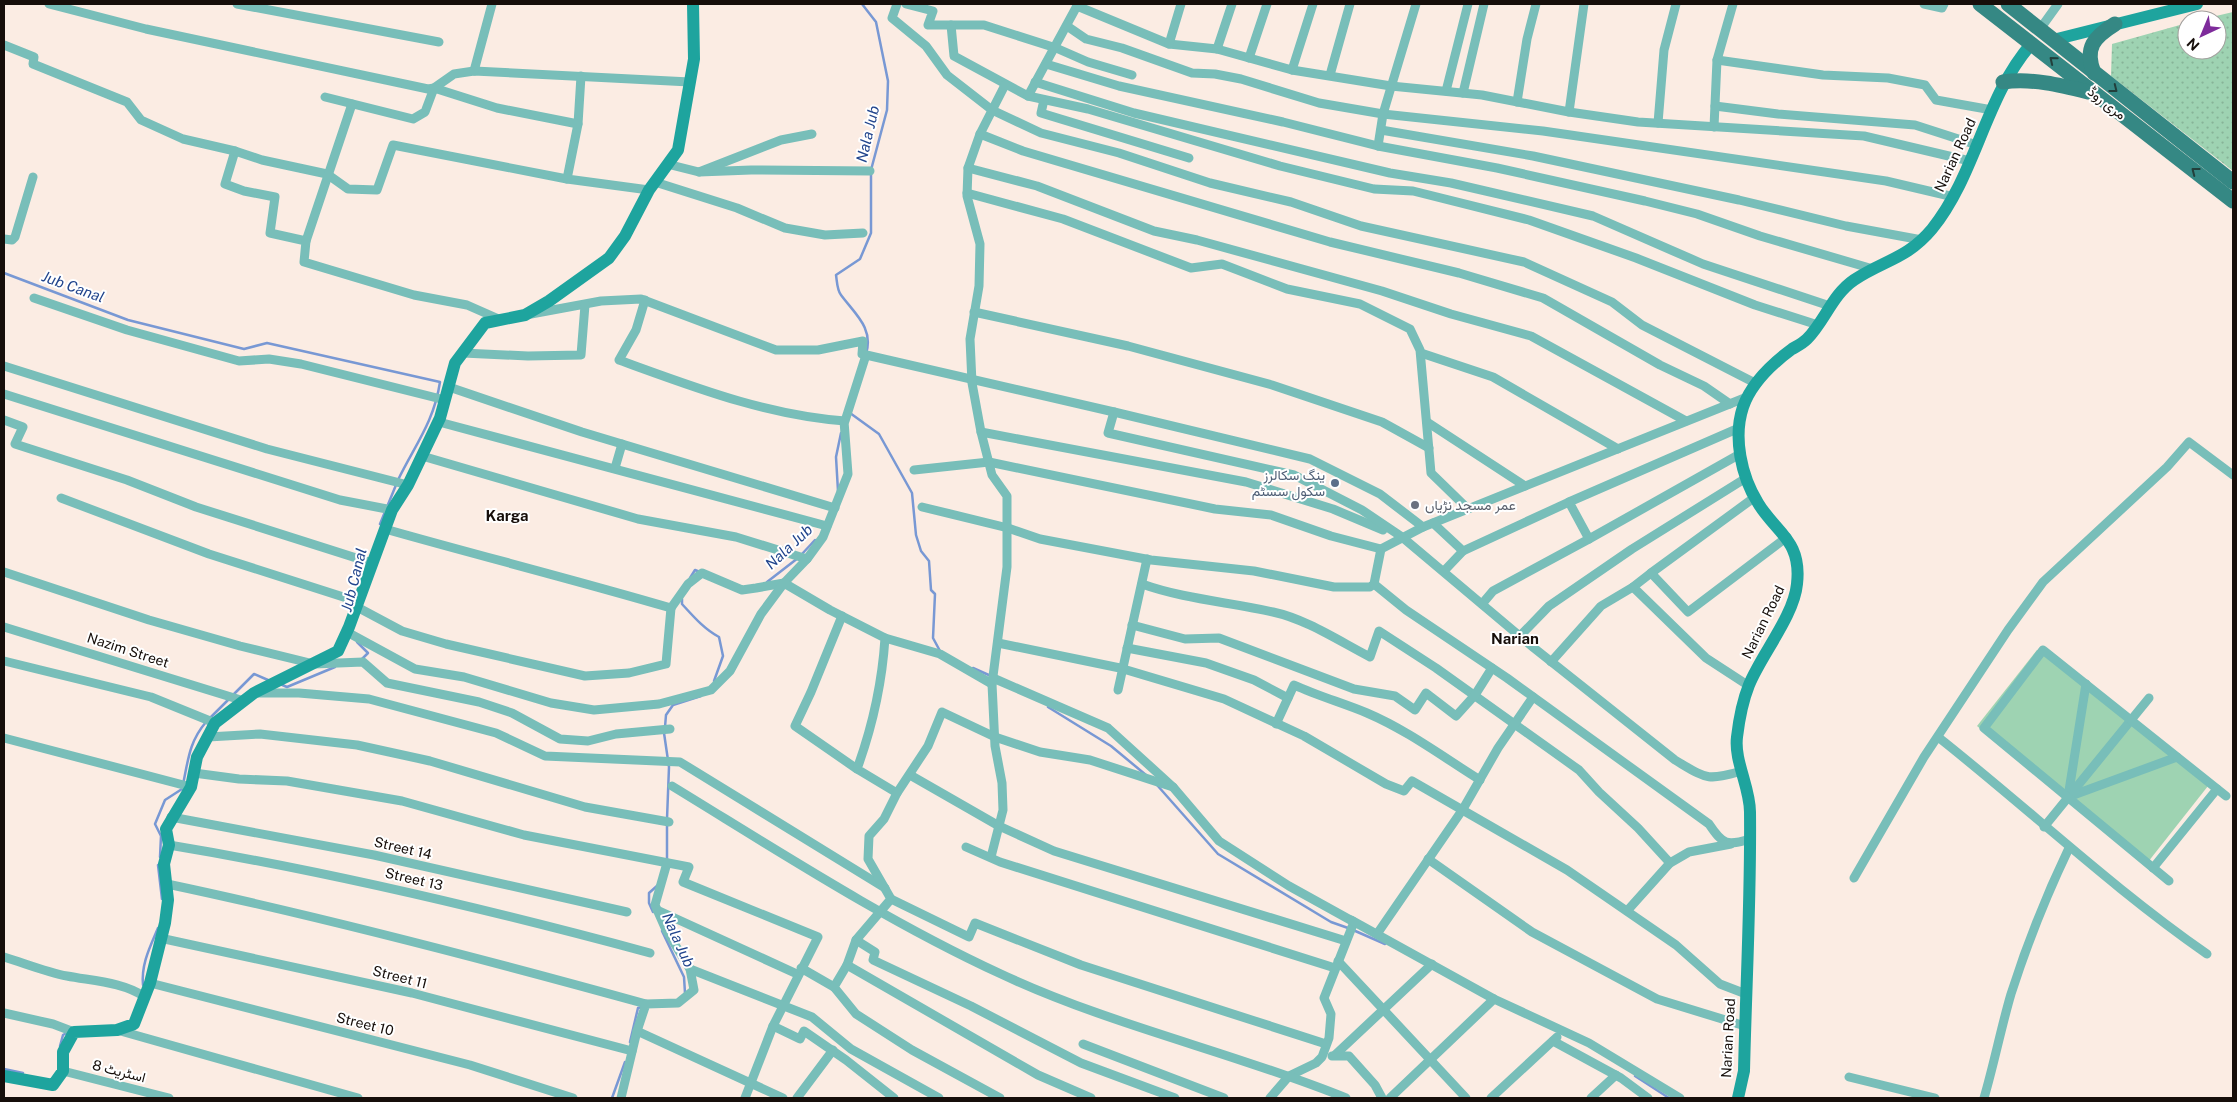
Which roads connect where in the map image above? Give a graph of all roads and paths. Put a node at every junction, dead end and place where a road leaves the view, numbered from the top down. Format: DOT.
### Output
graph roads {
  1 [pos="49,4"];
  2 [pos="237,4"];
  3 [pos="492,4"];
  4 [pos="693,4"];
  5 [pos="897,4"];
  6 [pos="906,4"];
  7 [pos="1181,4"];
  8 [pos="1232,4"];
  9 [pos="1267,4"];
  10 [pos="1313,4"];
  11 [pos="1350,4"];
  12 [pos="1416,4"];
  13 [pos="1468,4"];
  14 [pos="1484,4"];
  15 [pos="1536,4"];
  16 [pos="1584,4"];
  17 [pos="1676,4"];
  18 [pos="1733,4"];
  19 [pos="1924,4"];
  20 [pos="1944,4"];
  21 [pos="1980,4"];
  22 [pos="2008,4"];
  23 [pos="2058,4"];
  24 [pos="2197,4"];
  25 [pos="1077,5"];
  26 [pos="2115,24"];
  27 [pos="951,25"];
  28 [pos="1066,26"];
  29 [pos="2040,29"];
  30 [pos="2053,40"];
  31 [pos="439,42"];
  32 [pos="2032,43"];
  33 [pos="1168,44"];
  34 [pos="4,45"];
  35 [pos="1056,48"];
  36 [pos="1218,49"];
  37 [pos="1249,58"];
  38 [pos="1717,60"];
  39 [pos="1046,64"];
  40 [pos="1292,70"];
  41 [pos="474,71"];
  42 [pos="2094,73"];
  43 [pos="1132,75"];
  44 [pos="1330,75"];
  45 [pos="581,76"];
  46 [pos="690,82"];
  47 [pos="1035,82"];
  48 [pos="2003,82"];
  49 [pos="1006,85"];
  50 [pos="1391,86"];
  51 [pos="434,88"];
  52 [pos="1446,92"];
  53 [pos="1463,93"];
  54 [pos="2094,93"];
  55 [pos="1028,96"];
  56 [pos="325,97"];
  57 [pos="1044,100"];
  58 [pos="1517,102"];
  59 [pos="352,104"];
  60 [pos="1714,106"];
  61 [pos="992,110"];
  62 [pos="1992,110"];
  63 [pos="1569,112"];
  64 [pos="1383,114"];
  65 [pos="1658,123"];
  66 [pos="578,124"];
  67 [pos="1714,127"];
  68 [pos="1380,130"];
  69 [pos="812,134"];
  70 [pos="980,134"];
  71 [pos="1977,145"];
  72 [pos="1378,146"];
  73 [pos="235,151"];
  74 [pos="1189,158"];
  75 [pos="1970,161"];
  76 [pos="668,164"];
  77 [pos="968,168"];
  78 [pos="870,171"];
  79 [pos="699,172"];
  80 [pos="327,174"];
  81 [pos="33,177"];
  82 [pos="567,178"];
  83 [pos="2233,182"];
  84 [pos="652,186"];
  85 [pos="967,193"];
  86 [pos="1954,197"];
  87 [pos="2233,201"];
  88 [pos="863,232"];
  89 [pos="4,239"];
  90 [pos="1922,240"];
  91 [pos="306,241"];
  92 [pos="1873,269"];
  93 [pos="34,298"];
  94 [pos="645,300"];
  95 [pos="585,305"];
  96 [pos="1830,306"];
  97 [pos="974,312"];
  98 [pos="525,315"];
  99 [pos="501,320"];
  100 [pos="1818,325"];
  101 [pos="463,353"];
  102 [pos="1421,353"];
  103 [pos="866,355"];
  104 [pos="4,366"];
  105 [pos="972,379"];
  106 [pos="1757,384"];
  107 [pos="449,387"];
  108 [pos="4,394"];
  109 [pos="1747,397"];
  110 [pos="445,400"];
  111 [pos="1730,404"];
  112 [pos="1114,412"];
  113 [pos="4,420"];
  114 [pos="844,421"];
  115 [pos="439,422"];
  116 [pos="1427,422"];
  117 [pos="1686,422"];
  118 [pos="1738,428"];
  119 [pos="981,432"];
  120 [pos="622,444"];
  121 [pos="1429,448"];
  122 [pos="1618,449"];
  123 [pos="1740,454"];
  124 [pos="422,456"];
  125 [pos="989,462"];
  126 [pos="615,468"];
  127 [pos="914,470"];
  128 [pos="2233,475"];
  129 [pos="1746,478"];
  130 [pos="408,485"];
  131 [pos="1525,486"];
  132 [pos="1755,497"];
  133 [pos="61,498"];
  134 [pos="1569,502"];
  135 [pos="922,507"];
  136 [pos="834,508"];
  137 [pos="392,510"];
  138 [pos="1468,510"];
  139 [pos="1433,523"];
  140 [pos="827,526"];
  141 [pos="1423,527"];
  142 [pos="1008,528"];
  143 [pos="385,529"];
  144 [pos="1402,537"];
  145 [pos="1787,537"];
  146 [pos="1589,540"];
  147 [pos="1381,549"];
  148 [pos="1463,551"];
  149 [pos="807,559"];
  150 [pos="1147,559"];
  151 [pos="372,563"];
  152 [pos="1444,571"];
  153 [pos="4,572"];
  154 [pos="1651,573"];
  155 [pos="784,583"];
  156 [pos="1142,584"];
  157 [pos="1374,584"];
  158 [pos="1633,586"];
  159 [pos="1482,604"];
  160 [pos="358,605"];
  161 [pos="671,608"];
  162 [pos="842,616"];
  163 [pos="1132,625"];
  164 [pos="4,627"];
  165 [pos="347,632"];
  166 [pos="1520,636"];
  167 [pos="885,638"];
  168 [pos="998,643"];
  169 [pos="1127,648"];
  170 [pos="4,661"];
  171 [pos="1552,662"];
  172 [pos="314,664"];
  173 [pos="1492,668"];
  174 [pos="1123,669"];
  175 [pos="993,680"];
  176 [pos="2086,684"];
  177 [pos="1749,686"];
  178 [pos="1118,690"];
  179 [pos="1475,695"];
  180 [pos="249,697"];
  181 [pos="1532,697"];
  182 [pos="1288,698"];
  183 [pos="2149,698"];
  184 [pos="2130,720"];
  185 [pos="1515,723"];
  186 [pos="215,724"];
  187 [pos="1276,724"];
  188 [pos="670,729"];
  189 [pos="208,737"];
  190 [pos="994,737"];
  191 [pos="1938,737"];
  192 [pos="4,738"];
  193 [pos="2177,757"];
  194 [pos="857,769"];
  195 [pos="1742,771"];
  196 [pos="194,773"];
  197 [pos="910,775"];
  198 [pos="1480,780"];
  199 [pos="672,786"];
  200 [pos="191,787"];
  201 [pos="1173,787"];
  202 [pos="2217,789"];
  203 [pos="897,793"];
  204 [pos="2226,796"];
  205 [pos="2068,797"];
  206 [pos="1463,809"];
  207 [pos="172,817"];
  208 [pos="669,822"];
  209 [pos="999,826"];
  210 [pos="2044,827"];
  211 [pos="1750,839"];
  212 [pos="1732,844"];
  213 [pos="169,845"];
  214 [pos="966,847"];
  215 [pos="2068,848"];
  216 [pos="991,857"];
  217 [pos="1428,859"];
  218 [pos="667,863"];
  219 [pos="1670,863"];
  220 [pos="2153,868"];
  221 [pos="1854,878"];
  222 [pos="2169,881"];
  223 [pos="167,884"];
  224 [pos="885,888"];
  225 [pos="891,899"];
  226 [pos="657,910"];
  227 [pos="1628,911"];
  228 [pos="627,912"];
  229 [pos="878,912"];
  230 [pos="1350,920"];
  231 [pos="1377,934"];
  232 [pos="160,938"];
  233 [pos="856,940"];
  234 [pos="1346,941"];
  235 [pos="650,953"];
  236 [pos="2207,954"];
  237 [pos="4,957"];
  238 [pos="1336,964"];
  239 [pos="1432,964"];
  240 [pos="847,965"];
  241 [pos="690,969"];
  242 [pos="799,971"];
  243 [pos="150,983"];
  244 [pos="834,987"];
  245 [pos="1746,994"];
  246 [pos="145,997"];
  247 [pos="1494,999"];
  248 [pos="646,1004"];
  249 [pos="783,1004"];
  250 [pos="1384,1009"];
  251 [pos="4,1013"];
  252 [pos="773,1026"];
  253 [pos="1745,1026"];
  254 [pos="117,1030"];
  255 [pos="637,1031"];
  256 [pos="1563,1031"];
  257 [pos="74,1032"];
  258 [pos="1553,1041"];
  259 [pos="1083,1044"];
  260 [pos="1326,1044"];
  261 [pos="833,1050"];
  262 [pos="632,1051"];
  263 [pos="1335,1056"];
  264 [pos="1322,1057"];
  265 [pos="1430,1059"];
  266 [pos="63,1071"];
  267 [pos="1616,1075"];
  268 [pos="4,1076"];
  269 [pos="1289,1076"];
  270 [pos="1849,1077"];
  271 [pos="751,1082"];
  272 [pos="169,1098"];
  273 [pos="358,1098"];
  274 [pos="573,1098"];
  275 [pos="621,1098"];
  276 [pos="745,1098"];
  277 [pos="783,1098"];
  278 [pos="797,1098"];
  279 [pos="894,1098"];
  280 [pos="939,1098"];
  281 [pos="1000,1098"];
  282 [pos="1090,1098"];
  283 [pos="1175,1098"];
  284 [pos="1224,1098"];
  285 [pos="1270,1098"];
  286 [pos="1346,1098"];
  287 [pos="1382,1098"];
  288 [pos="1390,1098"];
  289 [pos="1466,1098"];
  290 [pos="1491,1098"];
  291 [pos="1591,1098"];
  292 [pos="1648,1098"];
  293 [pos="1680,1098"];
  294 [pos="1738,1098"];
  295 [pos="1935,1098"];
  296 [pos="1984,1098"];
  1 -- 51 [label="street"];
  2 -- 31 [label="street"];
  3 -- 41 [label="street"];
  4 -- 46 [label="street"];
  5 -- 61 [label="street"];
  6 -- 27 [label="street"];
  7 -- 33 [label="street"];
  8 -- 36 [label="street"];
  9 -- 37 [label="street"];
  10 -- 40 [label="street"];
  11 -- 44 [label="street"];
  12 -- 50 [label="street"];
  13 -- 52 [label="street"];
  14 -- 53 [label="street"];
  15 -- 58 [label="street"];
  16 -- 63 [label="street"];
  17 -- 65 [label="street"];
  18 -- 38 [label="street"];
  19 -- 20 [label="street"];
  21 -- 32 [label="main road, مری روڈ"];
  22 -- 29 [label="main road, مری روڈ"];
  23 -- 29 [label="street"];
  24 -- 26 [label="street"];
  25 -- 28 [label="street"];
  25 -- 33 [label="street"];
  26 -- 30 [label="street"];
  26 -- 42 [label="main road"];
  27 -- 35 [label="street"];
  27 -- 49 [label="street"];
  28 -- 35 [label="street"];
  28 -- 64 [label="street"];
  29 -- 30 [label="main road, مری روڈ"];
  30 -- 42 [label="main road, مری روڈ"];
  32 -- 48 [label="street, Narian Road"];
  54 -- 32 [label="main road, مری روڈ, one-way"];
  33 -- 36 [label="street"];
  34 -- 73 [label="street"];
  35 -- 39 [label="street"];
  35 -- 43 [label="street"];
  36 -- 37 [label="street"];
  37 -- 40 [label="street"];
  38 -- 60 [label="street"];
  38 -- 62 [label="street"];
  39 -- 47 [label="street"];
  39 -- 72 [label="street"];
  40 -- 44 [label="street"];
  41 -- 45 [label="street"];
  41 -- 51 [label="street"];
  42 -- 83 [label="main road, مری روڈ, one-way"];
  44 -- 50 [label="street"];
  45 -- 46 [label="street"];
  45 -- 66 [label="street"];
  46 -- 76 [label="street"];
  47 -- 55 [label="street"];
  47 -- 96 [label="street"];
  48 -- 54 [label="main road"];
  48 -- 62 [label="street, Narian Road"];
  49 -- 55 [label="street"];
  49 -- 61 [label="street"];
  50 -- 52 [label="street"];
  50 -- 64 [label="street"];
  51 -- 59 [label="street"];
  51 -- 66 [label="street"];
  52 -- 53 [label="street"];
  53 -- 58 [label="street"];
  87 -- 54 [label="main road, مری روڈ, one-way"];
  55 -- 57 [label="street"];
  56 -- 59 [label="street"];
  57 -- 74 [label="street"];
  57 -- 100 [label="street"];
  58 -- 63 [label="street"];
  59 -- 80 [label="street"];
  60 -- 67 [label="street"];
  60 -- 71 [label="street"];
  61 -- 70 [label="street"];
  61 -- 106 [label="street"];
  62 -- 71 [label="street, Narian Road"];
  63 -- 65 [label="street"];
  64 -- 68 [label="street"];
  64 -- 86 [label="street"];
  65 -- 67 [label="street"];
  66 -- 82 [label="street"];
  67 -- 75 [label="street"];
  68 -- 72 [label="street"];
  68 -- 90 [label="street"];
  69 -- 79 [label="street"];
  70 -- 77 [label="street"];
  70 -- 111 [label="street"];
  71 -- 75 [label="street, Narian Road"];
  72 -- 92 [label="street"];
  73 -- 80 [label="street"];
  73 -- 91 [label="street"];
  75 -- 86 [label="street, Narian Road"];
  76 -- 79 [label="street"];
  76 -- 84 [label="street"];
  77 -- 85 [label="street"];
  77 -- 117 [label="street"];
  78 -- 79 [label="street"];
  80 -- 82 [label="street"];
  80 -- 91 [label="street"];
  81 -- 89 [label="street"];
  82 -- 84 [label="street"];
  84 -- 88 [label="street"];
  84 -- 98 [label="street"];
  85 -- 97 [label="street"];
  85 -- 102 [label="street"];
  86 -- 90 [label="street, Narian Road"];
  90 -- 92 [label="street, Narian Road"];
  91 -- 99 [label="street"];
  92 -- 96 [label="street, Narian Road"];
  93 -- 110 [label="street"];
  94 -- 95 [label="street"];
  94 -- 103 [label="street"];
  94 -- 114 [label="street"];
  95 -- 98 [label="street"];
  95 -- 101 [label="street"];
  96 -- 100 [label="street, Narian Road"];
  97 -- 105 [label="street"];
  97 -- 121 [label="street"];
  98 -- 99 [label="street"];
  99 -- 101 [label="street"];
  100 -- 106 [label="street, Narian Road"];
  101 -- 107 [label="street"];
  102 -- 116 [label="street"];
  102 -- 122 [label="street"];
  103 -- 105 [label="street"];
  103 -- 114 [label="street"];
  104 -- 130 [label="street"];
  105 -- 112 [label="street"];
  105 -- 119 [label="street"];
  106 -- 109 [label="street, Narian Road"];
  107 -- 110 [label="street"];
  107 -- 120 [label="street"];
  108 -- 137 [label="street"];
  109 -- 111 [label="street"];
  109 -- 118 [label="street, Narian Road"];
  110 -- 115 [label="street"];
  111 -- 117 [label="street"];
  112 -- 141 [label="street"];
  112 -- 144 [label="street"];
  113 -- 151 [label="street"];
  114 -- 136 [label="street"];
  115 -- 124 [label="street"];
  115 -- 126 [label="street"];
  116 -- 121 [label="street"];
  116 -- 131 [label="street"];
  117 -- 122 [label="street"];
  118 -- 123 [label="street, Narian Road"];
  118 -- 134 [label="street"];
  119 -- 125 [label="street"];
  119 -- 144 [label="street"];
  120 -- 126 [label="street"];
  120 -- 136 [label="street"];
  121 -- 138 [label="street"];
  122 -- 131 [label="street"];
  123 -- 129 [label="street, Narian Road"];
  123 -- 146 [label="street"];
  124 -- 130 [label="street"];
  124 -- 149 [label="street"];
  125 -- 127 [label="street"];
  125 -- 142 [label="street"];
  125 -- 147 [label="street"];
  126 -- 140 [label="street"];
  128 -- 191 [label="street"];
  129 -- 132 [label="street, Narian Road"];
  129 -- 166 [label="street"];
  130 -- 137 [label="street"];
  131 -- 138 [label="street"];
  132 -- 145 [label="street, Narian Road"];
  132 -- 154 [label="street"];
  133 -- 160 [label="street"];
  134 -- 146 [label="street"];
  134 -- 148 [label="street"];
  135 -- 142 [label="street"];
  136 -- 140 [label="street"];
  137 -- 143 [label="street"];
  138 -- 139 [label="street"];
  139 -- 141 [label="street"];
  139 -- 148 [label="street"];
  140 -- 149 [label="street"];
  141 -- 144 [label="street"];
  142 -- 150 [label="street"];
  142 -- 168 [label="street"];
  143 -- 151 [label="street"];
  143 -- 161 [label="street"];
  144 -- 147 [label="street"];
  144 -- 152 [label="street"];
  145 -- 154 [label="street"];
  145 -- 177 [label="street, Narian Road"];
  146 -- 159 [label="street"];
  147 -- 157 [label="street"];
  148 -- 152 [label="street"];
  149 -- 155 [label="street"];
  150 -- 156 [label="street"];
  150 -- 157 [label="street"];
  151 -- 160 [label="street"];
  152 -- 159 [label="street"];
  153 -- 172 [label="street"];
  154 -- 158 [label="street"];
  155 -- 161 [label="street"];
  155 -- 162 [label="street"];
  155 -- 165 [label="street"];
  156 -- 163 [label="street"];
  156 -- 179 [label="street"];
  157 -- 173 [label="street"];
  158 -- 171 [label="street"];
  158 -- 177 [label="street"];
  159 -- 166 [label="street"];
  160 -- 161 [label="street"];
  160 -- 165 [label="street"];
  162 -- 167 [label="street"];
  162 -- 194 [label="street"];
  163 -- 169 [label="street"];
  163 -- 179 [label="street"];
  164 -- 180 [label="street, Nazim Street"];
  165 -- 172 [label="street"];
  166 -- 171 [label="street"];
  167 -- 175 [label="street"];
  167 -- 194 [label="street"];
  168 -- 174 [label="street"];
  168 -- 175 [label="street"];
  169 -- 174 [label="street"];
  169 -- 182 [label="street"];
  170 -- 186 [label="street"];
  171 -- 195 [label="street"];
  172 -- 180 [label="street"];
  172 -- 188 [label="street"];
  173 -- 179 [label="street"];
  173 -- 181 [label="street"];
  174 -- 178 [label="street"];
  174 -- 187 [label="street"];
  175 -- 190 [label="street"];
  175 -- 201 [label="street"];
  176 -- 184 [label="street"];
  176 -- 205 [label="street"];
  176 -- 205 [label="street"];
  177 -- 195 [label="street, Narian Road"];
  179 -- 185 [label="street"];
  180 -- 186 [label="street"];
  180 -- 224 [label="street, Nazim Street"];
  181 -- 185 [label="street"];
  181 -- 212 [label="street"];
  182 -- 187 [label="street"];
  182 -- 198 [label="street"];
  183 -- 184 [label="street"];
  184 -- 193 [label="street"];
  184 -- 205 [label="street"];
  185 -- 198 [label="street"];
  185 -- 219 [label="street"];
  186 -- 189 [label="street"];
  187 -- 206 [label="street"];
  189 -- 196 [label="street"];
  189 -- 208 [label="street"];
  190 -- 197 [label="street"];
  190 -- 201 [label="street"];
  190 -- 209 [label="street"];
  191 -- 210 [label="street"];
  191 -- 221 [label="street"];
  192 -- 200 [label="street"];
  193 -- 202 [label="street"];
  193 -- 205 [label="street"];
  194 -- 203 [label="street"];
  195 -- 211 [label="street, Narian Road"];
  196 -- 200 [label="street"];
  196 -- 218 [label="street"];
  197 -- 203 [label="street"];
  197 -- 209 [label="street"];
  198 -- 206 [label="street"];
  199 -- 229 [label="street"];
  200 -- 207 [label="street"];
  201 -- 230 [label="street"];
  202 -- 204 [label="street"];
  202 -- 220 [label="street"];
  203 -- 224 [label="street"];
  205 -- 210 [label="street"];
  205 -- 220 [label="street"];
  206 -- 217 [label="street"];
  206 -- 227 [label="street"];
  207 -- 213 [label="street"];
  207 -- 228 [label="street, Street 14"];
  209 -- 216 [label="street"];
  209 -- 234 [label="street"];
  210 -- 215 [label="street"];
  211 -- 212 [label="street"];
  211 -- 245 [label="street, Narian Road"];
  212 -- 219 [label="street"];
  213 -- 223 [label="street"];
  213 -- 235 [label="street, Street 13"];
  214 -- 216 [label="street"];
  215 -- 236 [label="street"];
  215 -- 296 [label="street"];
  216 -- 238 [label="street"];
  217 -- 231 [label="street"];
  217 -- 253 [label="street"];
  218 -- 226 [label="street"];
  218 -- 242 [label="street"];
  219 -- 227 [label="street"];
  220 -- 222 [label="street"];
  223 -- 232 [label="street"];
  223 -- 248 [label="street"];
  224 -- 225 [label="street"];
  225 -- 229 [label="street"];
  225 -- 260 [label="street"];
  226 -- 241 [label="street"];
  226 -- 242 [label="street"];
  227 -- 245 [label="street"];
  229 -- 233 [label="street"];
  229 -- 269 [label="street"];
  230 -- 231 [label="street"];
  230 -- 234 [label="street"];
  231 -- 239 [label="street"];
  232 -- 243 [label="street"];
  232 -- 262 [label="street, Street 11"];
  233 -- 240 [label="street"];
  233 -- 283 [label="street"];
  234 -- 238 [label="street"];
  237 -- 246 [label="street"];
  238 -- 250 [label="street"];
  238 -- 260 [label="street"];
  239 -- 247 [label="street"];
  239 -- 250 [label="street"];
  240 -- 244 [label="street"];
  240 -- 282 [label="street"];
  241 -- 248 [label="street"];
  241 -- 249 [label="street"];
  242 -- 244 [label="street"];
  242 -- 249 [label="street"];
  243 -- 246 [label="street"];
  243 -- 274 [label="street, Street 10"];
  244 -- 281 [label="street"];
  245 -- 253 [label="street, Narian Road"];
  246 -- 254 [label="street"];
  247 -- 256 [label="street"];
  247 -- 265 [label="street"];
  248 -- 255 [label="street"];
  249 -- 252 [label="street"];
  249 -- 280 [label="street"];
  250 -- 263 [label="street"];
  250 -- 265 [label="street"];
  251 -- 257 [label="street"];
  252 -- 261 [label="street"];
  252 -- 271 [label="street"];
  253 -- 294 [label="street, Narian Road"];
  254 -- 257 [label="street"];
  254 -- 273 [label="street"];
  255 -- 262 [label="street"];
  255 -- 271 [label="street"];
  256 -- 258 [label="street"];
  256 -- 293 [label="street"];
  257 -- 266 [label="street"];
  258 -- 267 [label="street"];
  258 -- 290 [label="street"];
  259 -- 284 [label="street"];
  260 -- 264 [label="street"];
  261 -- 278 [label="street"];
  261 -- 279 [label="street"];
  262 -- 275 [label="street"];
  263 -- 264 [label="street"];
  263 -- 287 [label="street"];
  264 -- 269 [label="street"];
  265 -- 288 [label="street"];
  265 -- 289 [label="street"];
  266 -- 268 [label="street"];
  266 -- 272 [label="street, اسٹریٹ 8"];
  267 -- 291 [label="street"];
  267 -- 292 [label="street"];
  269 -- 285 [label="street"];
  269 -- 286 [label="street"];
  270 -- 295 [label="street"];
  271 -- 276 [label="street"];
  271 -- 277 [label="street"];
}
